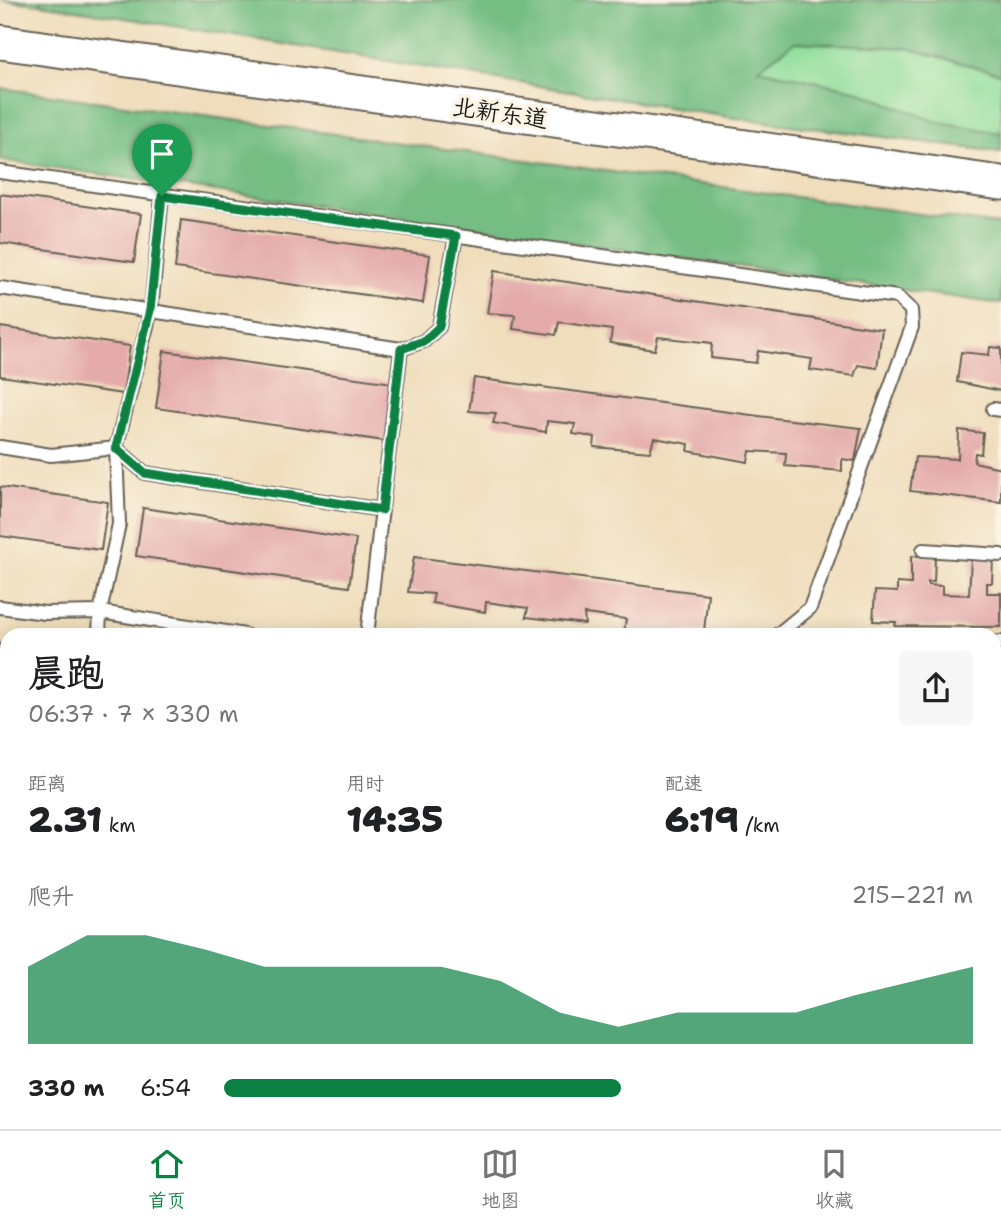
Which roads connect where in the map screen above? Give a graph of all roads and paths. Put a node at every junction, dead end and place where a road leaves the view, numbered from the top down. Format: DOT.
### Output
graph roads {
  1 [pos="0,42"];
  2 [pos="0,172"];
  3 [pos="1001,183"];
  4 [pos="162,196"];
  5 [pos="456,236"];
  6 [pos="0,288"];
  7 [pos="150,310"];
  8 [pos="401,349"];
  9 [pos="0,447"];
  10 [pos="116,448"];
  11 [pos="382,510"];
  12 [pos="922,550"];
  13 [pos="1001,555"];
  14 [pos="0,607"];
  15 [pos="100,612"];
  16 [pos="99,628"];
  17 [pos="201,628"];
  18 [pos="368,628"];
  19 [pos="786,628"];
  1 -- 3 [label="main road, 北新东道"];
  2 -- 4 [label="lane"];
  4 -- 5 [label="lane"];
  4 -- 7 [label="lane"];
  5 -- 8 [label="lane"];
  5 -- 19 [label="lane"];
  6 -- 7 [label="lane"];
  7 -- 8 [label="lane"];
  7 -- 10 [label="lane"];
  8 -- 11 [label="lane"];
  9 -- 10 [label="lane"];
  10 -- 11 [label="lane"];
  10 -- 15 [label="lane"];
  11 -- 18 [label="lane"];
  12 -- 13 [label="lane"];
  14 -- 15 [label="lane"];
  15 -- 16 [label="lane"];
  15 -- 17 [label="lane"];
}
